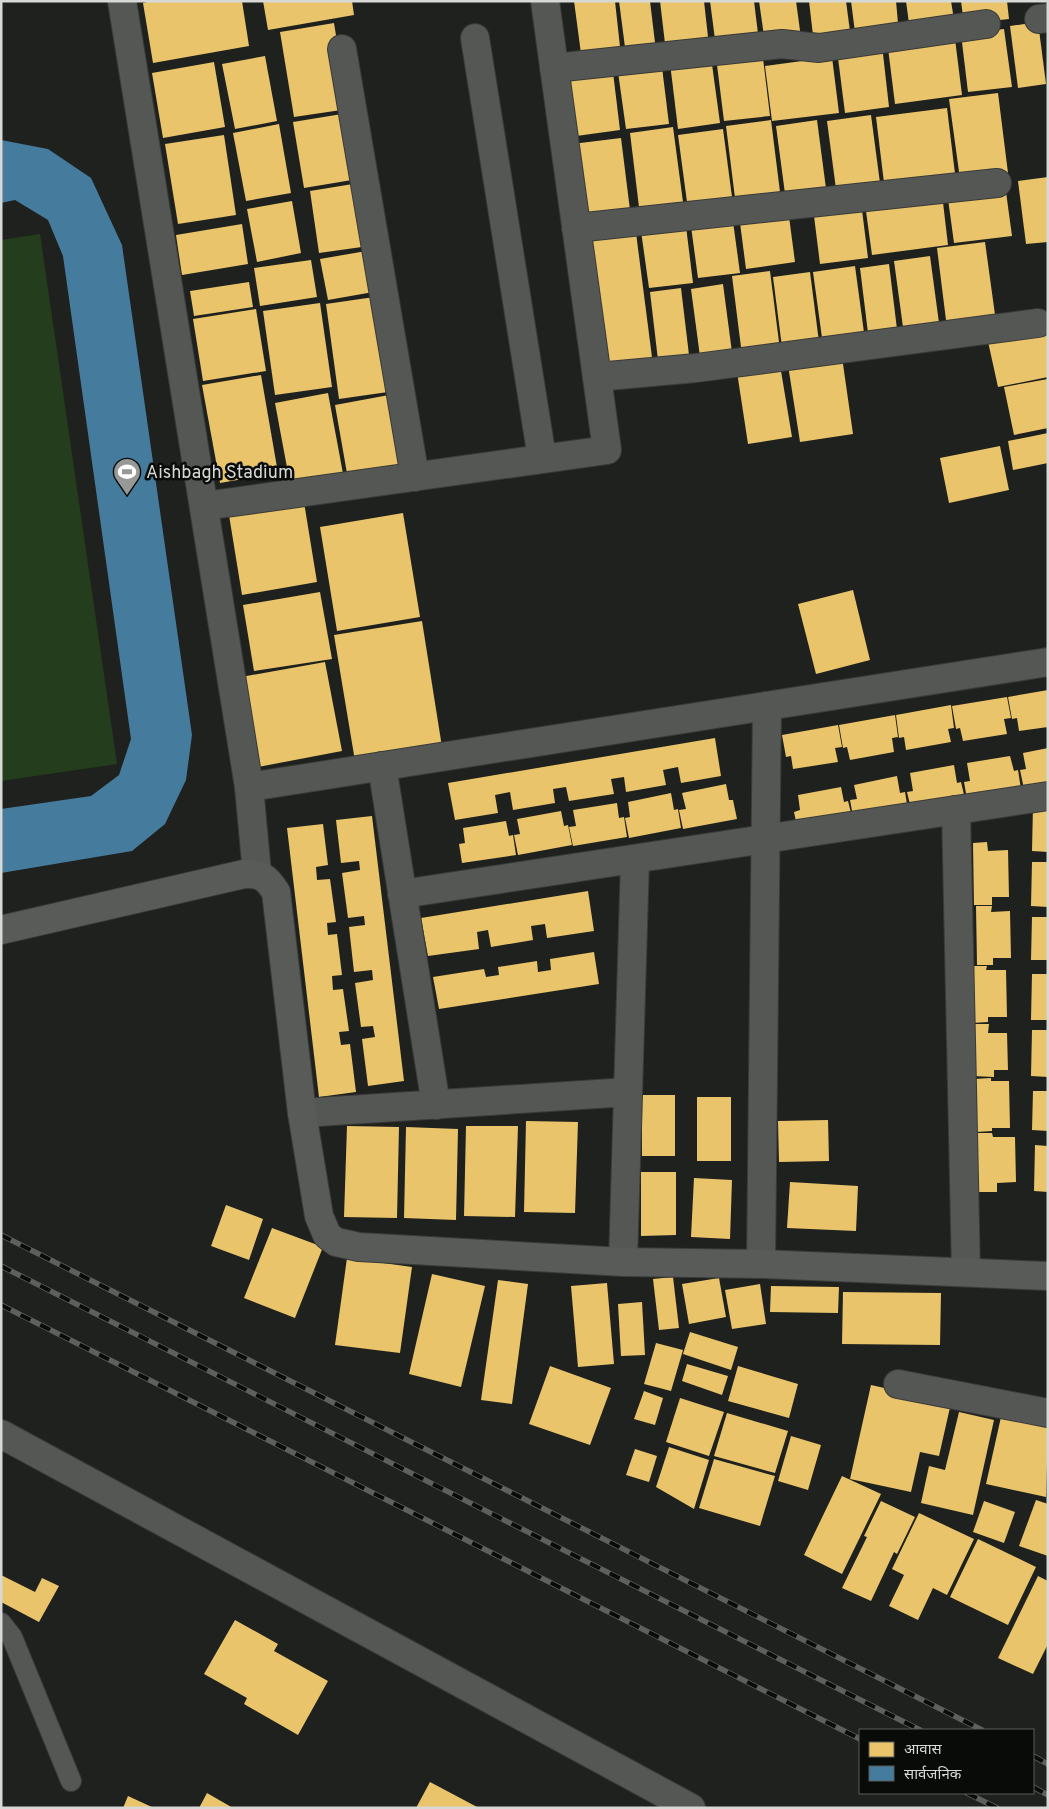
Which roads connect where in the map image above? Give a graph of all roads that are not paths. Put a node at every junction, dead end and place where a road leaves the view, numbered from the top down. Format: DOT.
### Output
graph roads {
  1 [pos="122,1"];
  2 [pos="545,1"];
  3 [pos="986,24"];
  4 [pos="475,38"];
  5 [pos="342,49"];
  6 [pos="554,68"];
  7 [pos="997,183"];
  8 [pos="576,228"];
  9 [pos="1038,323"];
  10 [pos="596,377"];
  11 [pos="542,458"];
  12 [pos="415,477"];
  13 [pos="204,506"];
  14 [pos="1048,662"];
  15 [pos="767,706"];
  16 [pos="382,766"];
  17 [pos="249,787"];
  18 [pos="1048,796"];
  19 [pos="956,810"];
  20 [pos="766,839"];
  21 [pos="634,859"];
  22 [pos="257,873"];
  23 [pos="402,894"];
  24 [pos="1,930"];
  25 [pos="628,1092"];
  26 [pos="436,1104"];
  27 [pos="302,1113"];
  28 [pos="623,1262"];
  29 [pos="762,1264"];
  30 [pos="966,1272"];
  31 [pos="1048,1276"];
  32 [pos="898,1384"];
  33 [pos="1048,1413"];
  34 [pos="1,1434"];
  35 [pos="1,1623"];
  36 [pos="71,1781"];
  37 [pos="692,1808"];
  1 -- 13 [label="street"];
  2 -- 6 [label="street"];
  3 -- 6 [label="street"];
  4 -- 11 [label="street"];
  5 -- 12 [label="street"];
  6 -- 8 [label="street"];
  7 -- 8 [label="street"];
  8 -- 10 [label="street"];
  9 -- 10 [label="street"];
  10 -- 11 [label="street"];
  11 -- 12 [label="street"];
  12 -- 13 [label="street"];
  13 -- 17 [label="street"];
  14 -- 15 [label="street"];
  15 -- 16 [label="street"];
  15 -- 20 [label="street"];
  16 -- 17 [label="street"];
  16 -- 23 [label="street"];
  17 -- 22 [label="street"];
  18 -- 19 [label="street"];
  19 -- 20 [label="street"];
  19 -- 30 [label="street"];
  20 -- 21 [label="street"];
  20 -- 29 [label="street"];
  21 -- 23 [label="street"];
  21 -- 25 [label="street"];
  22 -- 24 [label="main road"];
  22 -- 27 [label="main road"];
  23 -- 26 [label="street"];
  25 -- 26 [label="street"];
  25 -- 28 [label="street"];
  26 -- 27 [label="street"];
  27 -- 28 [label="main road"];
  28 -- 29 [label="main road"];
  29 -- 30 [label="main road"];
  30 -- 31 [label="main road"];
  32 -- 33 [label="street"];
  34 -- 37 [label="street"];
  35 -- 36 [label="lane"];
}
